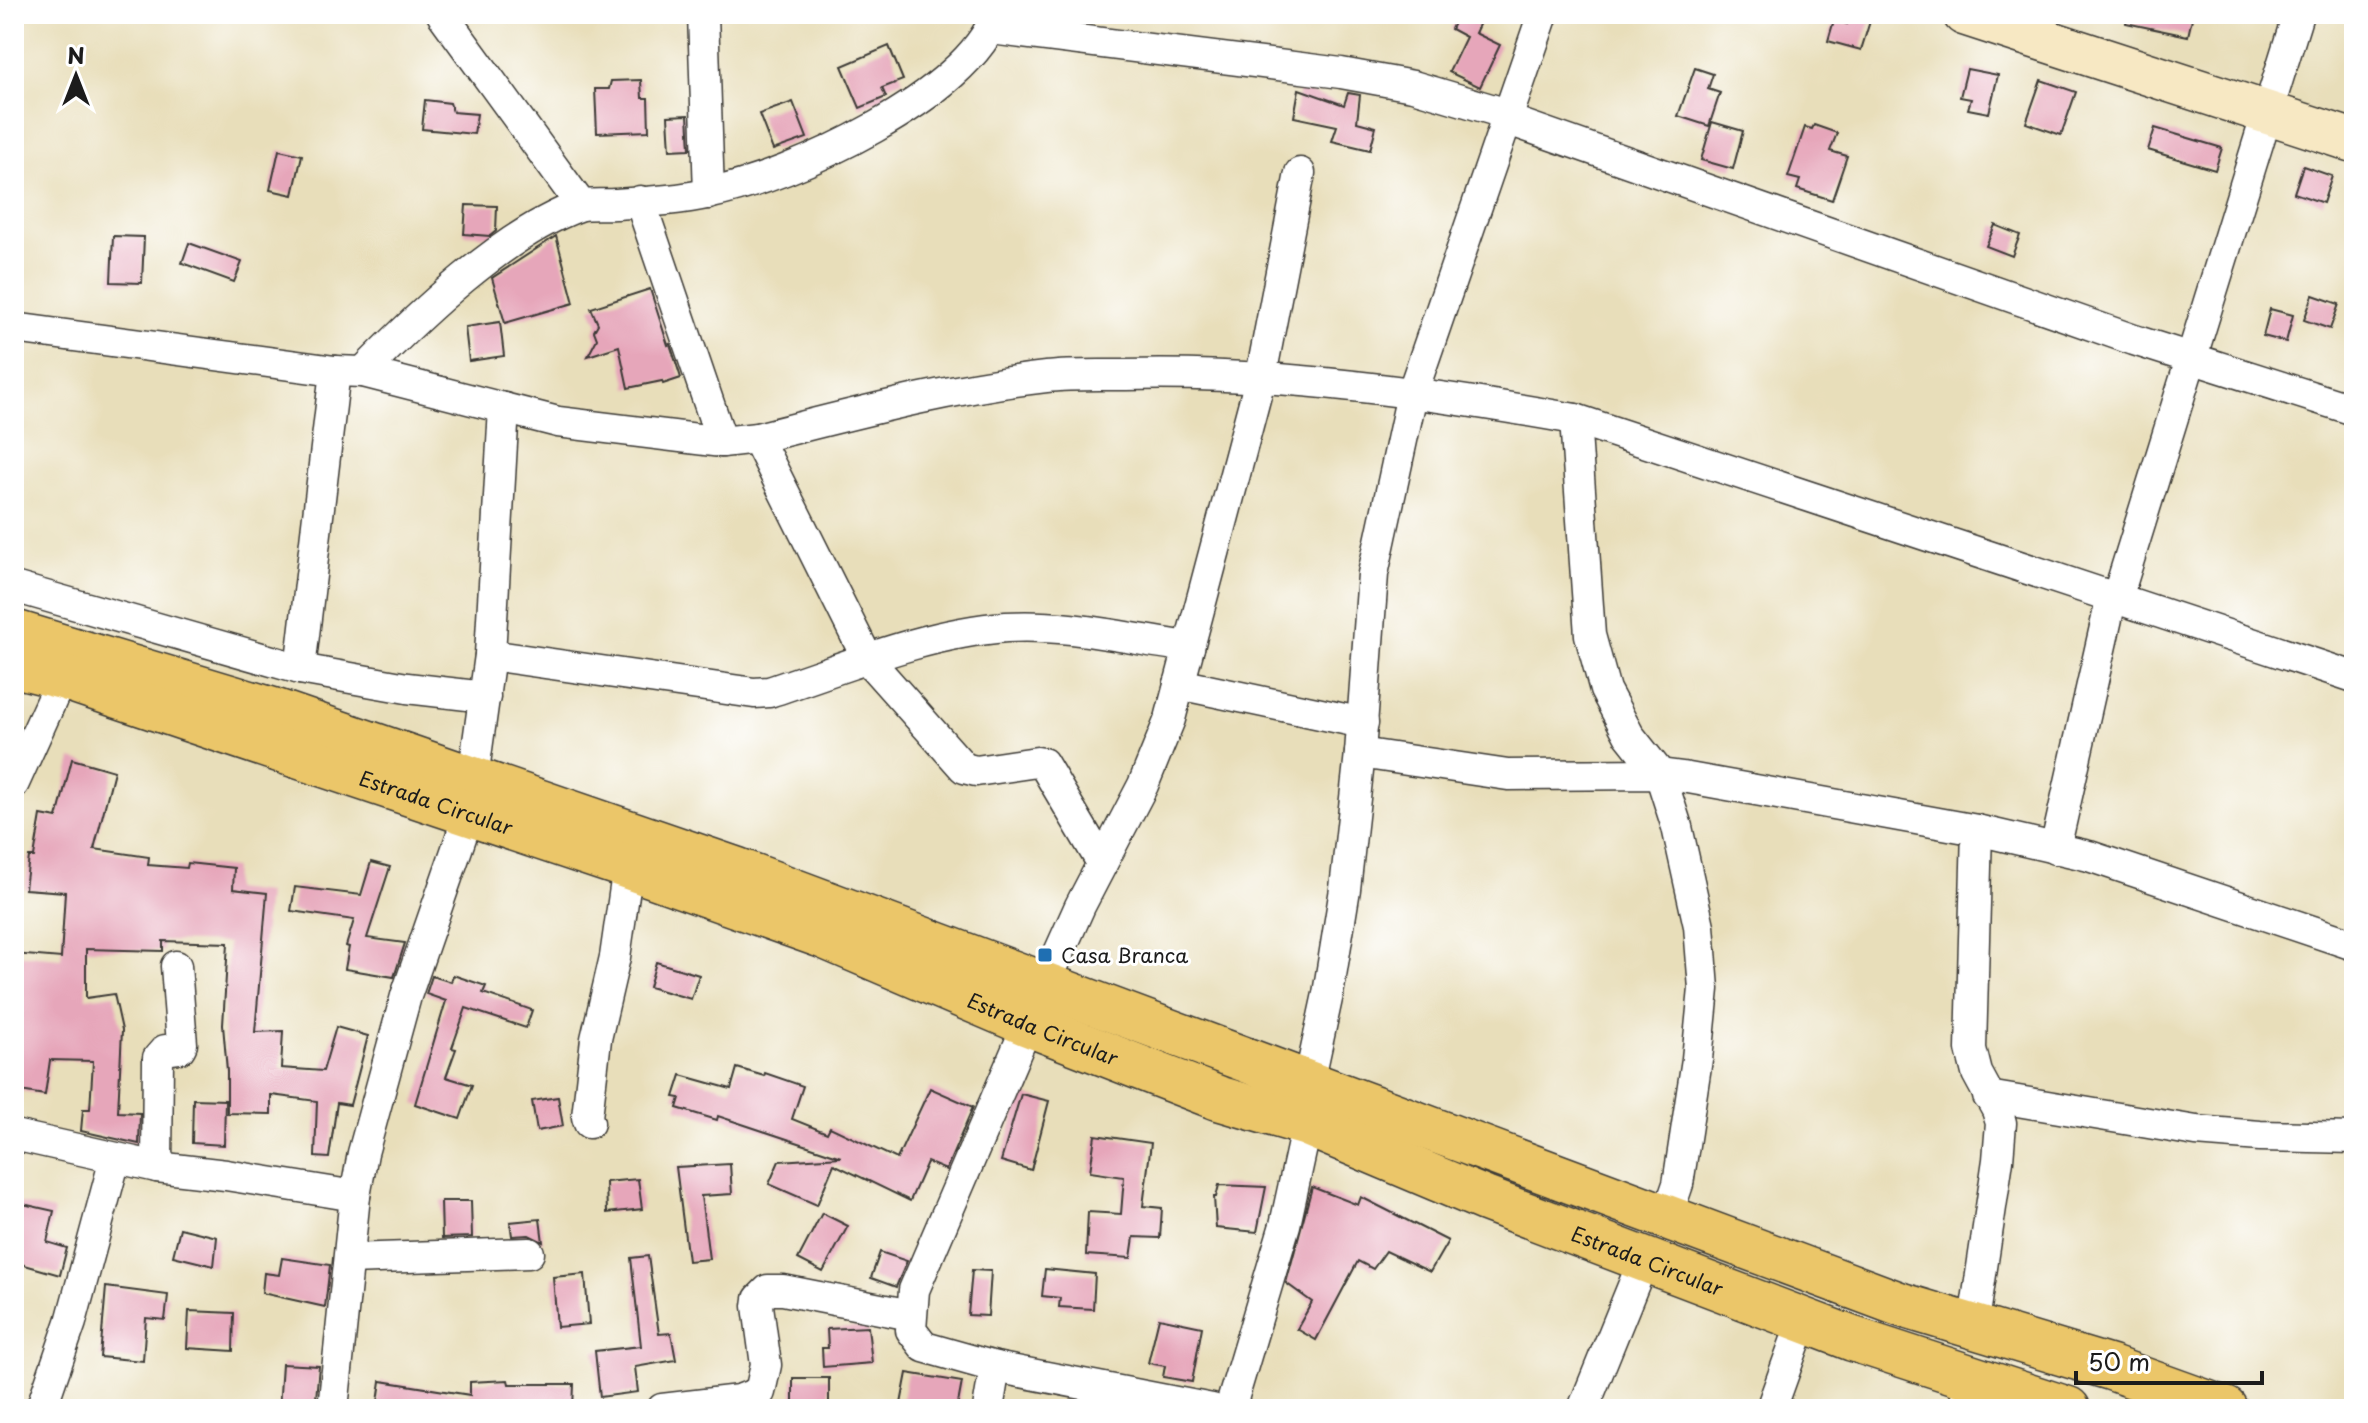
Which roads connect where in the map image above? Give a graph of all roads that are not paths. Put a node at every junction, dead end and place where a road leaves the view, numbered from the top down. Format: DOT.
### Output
graph roads {
  1 [pos="442,14"];
  2 [pos="703,14"];
  3 [pos="1543,14"];
  4 [pos="1964,14"];
  5 [pos="2298,14"];
  6 [pos="993,22"];
  7 [pos="2268,113"];
  8 [pos="1506,119"];
  9 [pos="2354,141"];
  10 [pos="1300,173"];
  11 [pos="709,194"];
  12 [pos="640,201"];
  13 [pos="581,205"];
  14 [pos="14,328"];
  15 [pos="2190,357"];
  16 [pos="349,372"];
  17 [pos="1261,376"];
  18 [pos="1412,394"];
  19 [pos="504,408"];
  20 [pos="2354,410"];
  21 [pos="1575,419"];
  22 [pos="757,438"];
  23 [pos="722,442"];
  24 [pos="14,587"];
  25 [pos="2114,597"];
  26 [pos="14,632"];
  27 [pos="1189,647"];
  28 [pos="490,655"];
  29 [pos="868,660"];
  30 [pos="14,665"];
  31 [pos="300,669"];
  32 [pos="62,677"];
  33 [pos="2354,677"];
  34 [pos="1179,684"];
  35 [pos="485,697"];
  36 [pos="1361,738"];
  37 [pos="1660,774"];
  38 [pos="14,783"];
  39 [pos="471,796"];
  40 [pos="1977,830"];
  41 [pos="2055,849"];
  42 [pos="1102,863"];
  43 [pos="628,867"];
  44 [pos="2354,945"];
  45 [pos="176,966"];
  46 [pos="1045,984"];
  47 [pos="1028,1024"];
  48 [pos="1988,1096"];
  49 [pos="1308,1103"];
  50 [pos="589,1123"];
  51 [pos="14,1135"];
  52 [pos="2354,1138"];
  53 [pos="115,1159"];
  54 [pos="157,1167"];
  55 [pos="355,1196"];
  56 [pos="1667,1216"];
  57 [pos="529,1253"];
  58 [pos="349,1259"];
  59 [pos="1644,1259"];
  60 [pos="911,1315"];
  61 [pos="1803,1320"];
  62 [pos="1973,1328"];
  63 [pos="995,1367"];
  64 [pos="1968,1395"];
  65 [pos="41,1409"];
  66 [pos="333,1409"];
  67 [pos="662,1409"];
  68 [pos="988,1409"];
  69 [pos="1212,1409"];
  70 [pos="1230,1409"];
  71 [pos="1583,1409"];
  72 [pos="1771,1409"];
  73 [pos="2068,1409"];
  74 [pos="2225,1409"];
  1 -- 13 [label="street"];
  2 -- 11 [label="street"];
  3 -- 8 [label="street"];
  4 -- 7 [label="street"];
  5 -- 7 [label="street"];
  6 -- 8 [label="street"];
  6 -- 11 [label="street"];
  7 -- 9 [label="street"];
  7 -- 15 [label="street"];
  8 -- 15 [label="street"];
  8 -- 18 [label="street"];
  10 -- 17 [label="street"];
  11 -- 12 [label="street"];
  12 -- 13 [label="street"];
  12 -- 23 [label="street"];
  13 -- 16 [label="street"];
  14 -- 16 [label="street"];
  15 -- 20 [label="street"];
  15 -- 25 [label="street"];
  16 -- 19 [label="street"];
  16 -- 31 [label="street"];
  17 -- 18 [label="street"];
  17 -- 22 [label="street"];
  17 -- 27 [label="street"];
  18 -- 21 [label="street"];
  18 -- 36 [label="street"];
  19 -- 23 [label="street"];
  19 -- 28 [label="street"];
  21 -- 25 [label="street"];
  21 -- 37 [label="street"];
  22 -- 23 [label="street"];
  22 -- 29 [label="street"];
  24 -- 31 [label="street"];
  25 -- 33 [label="street"];
  25 -- 41 [label="street"];
  26 -- 39 [label="main road"];
  27 -- 29 [label="street"];
  27 -- 34 [label="street"];
  28 -- 29 [label="street"];
  28 -- 35 [label="street"];
  29 -- 42 [label="street"];
  30 -- 32 [label="main road, Estrada Circular"];
  31 -- 35 [label="street"];
  32 -- 38 [label="street"];
  32 -- 39 [label="main road, Estrada Circular"];
  34 -- 36 [label="street"];
  34 -- 42 [label="street"];
  35 -- 39 [label="street"];
  36 -- 37 [label="street"];
  36 -- 49 [label="street"];
  37 -- 40 [label="street"];
  37 -- 56 [label="street"];
  39 -- 43 [label="main road, Estrada Circular"];
  39 -- 46 [label="main road"];
  39 -- 55 [label="street"];
  40 -- 41 [label="street"];
  40 -- 48 [label="street"];
  41 -- 44 [label="street"];
  42 -- 46 [label="street"];
  43 -- 47 [label="main road, Estrada Circular"];
  43 -- 50 [label="street"];
  45 -- 54 [label="street"];
  46 -- 49 [label="main road"];
  47 -- 49 [label="main road, Estrada Circular"];
  47 -- 60 [label="street"];
  48 -- 52 [label="street"];
  48 -- 62 [label="street"];
  49 -- 56 [label="main road"];
  49 -- 59 [label="main road, Estrada Circular"];
  49 -- 70 [label="street"];
  51 -- 53 [label="street"];
  53 -- 54 [label="street"];
  53 -- 65 [label="street"];
  54 -- 55 [label="street"];
  55 -- 58 [label="street"];
  56 -- 62 [label="main road"];
  57 -- 58 [label="street"];
  58 -- 66 [label="street"];
  59 -- 61 [label="main road, Estrada Circular"];
  59 -- 71 [label="street"];
  60 -- 63 [label="street"];
  60 -- 67 [label="street"];
  61 -- 64 [label="main road, Estrada Circular"];
  61 -- 72 [label="street"];
  62 -- 74 [label="main road"];
  63 -- 68 [label="street"];
  63 -- 69 [label="street"];
  64 -- 73 [label="main road, Estrada Circular"];
}
